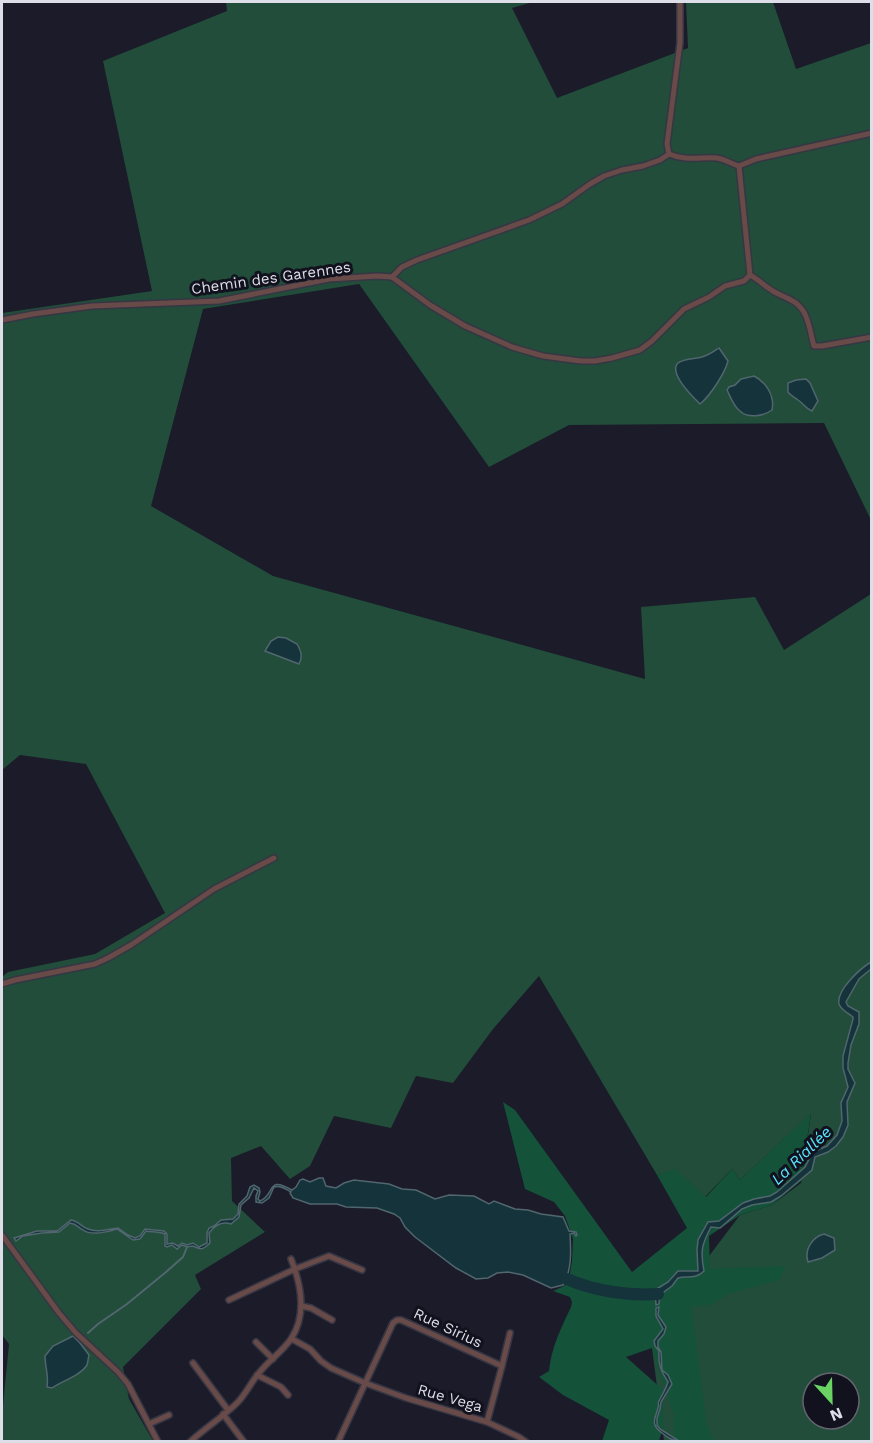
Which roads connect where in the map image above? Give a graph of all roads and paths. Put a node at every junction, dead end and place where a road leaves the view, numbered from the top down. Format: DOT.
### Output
graph roads {
  1 [pos="680,2"];
  2 [pos="872,133"];
  3 [pos="669,154"];
  4 [pos="740,166"];
  5 [pos="750,275"];
  6 [pos="392,277"];
  7 [pos="2,320"];
  8 [pos="872,337"];
  9 [pos="274,858"];
  10 [pos="2,984"];
  11 [pos="2,1235"];
  12 [pos="291,1258"];
  13 [pos="295,1269"];
  14 [pos="362,1270"];
  15 [pos="229,1300"];
  16 [pos="301,1306"];
  17 [pos="332,1320"];
  18 [pos="510,1333"];
  19 [pos="292,1339"];
  20 [pos="256,1342"];
  21 [pos="273,1359"];
  22 [pos="193,1363"];
  23 [pos="502,1366"];
  24 [pos="257,1375"];
  25 [pos="365,1383"];
  26 [pos="288,1395"];
  27 [pos="225,1412"];
  28 [pos="168,1415"];
  29 [pos="487,1422"];
  30 [pos="149,1424"];
  31 [pos="158,1442"];
  32 [pos="190,1442"];
  33 [pos="244,1442"];
  34 [pos="338,1442"];
  35 [pos="526,1442"];
  1 -- 3 [label="street"];
  2 -- 4 [label="street"];
  3 -- 4 [label="street"];
  3 -- 6 [label="street"];
  4 -- 5 [label="street"];
  5 -- 6 [label="street"];
  5 -- 8 [label="street"];
  6 -- 7 [label="street, Chemin des Garennes"];
  9 -- 10 [label="street"];
  11 -- 30 [label="street"];
  12 -- 13 [label="street"];
  13 -- 14 [label="street"];
  13 -- 15 [label="street"];
  13 -- 16 [label="street"];
  16 -- 17 [label="street"];
  16 -- 19 [label="street"];
  18 -- 23 [label="street"];
  19 -- 21 [label="street"];
  19 -- 25 [label="street, Rue Vega"];
  20 -- 21 [label="street"];
  21 -- 24 [label="street"];
  22 -- 27 [label="street"];
  23 -- 25 [label="street, Rue Sirius"];
  23 -- 29 [label="street"];
  24 -- 26 [label="street"];
  24 -- 27 [label="street"];
  25 -- 29 [label="street, Rue Vega"];
  25 -- 34 [label="street"];
  27 -- 32 [label="street"];
  27 -- 33 [label="street"];
  28 -- 30 [label="street"];
  29 -- 35 [label="street, Rue Vega"];
  30 -- 31 [label="street"];
}
